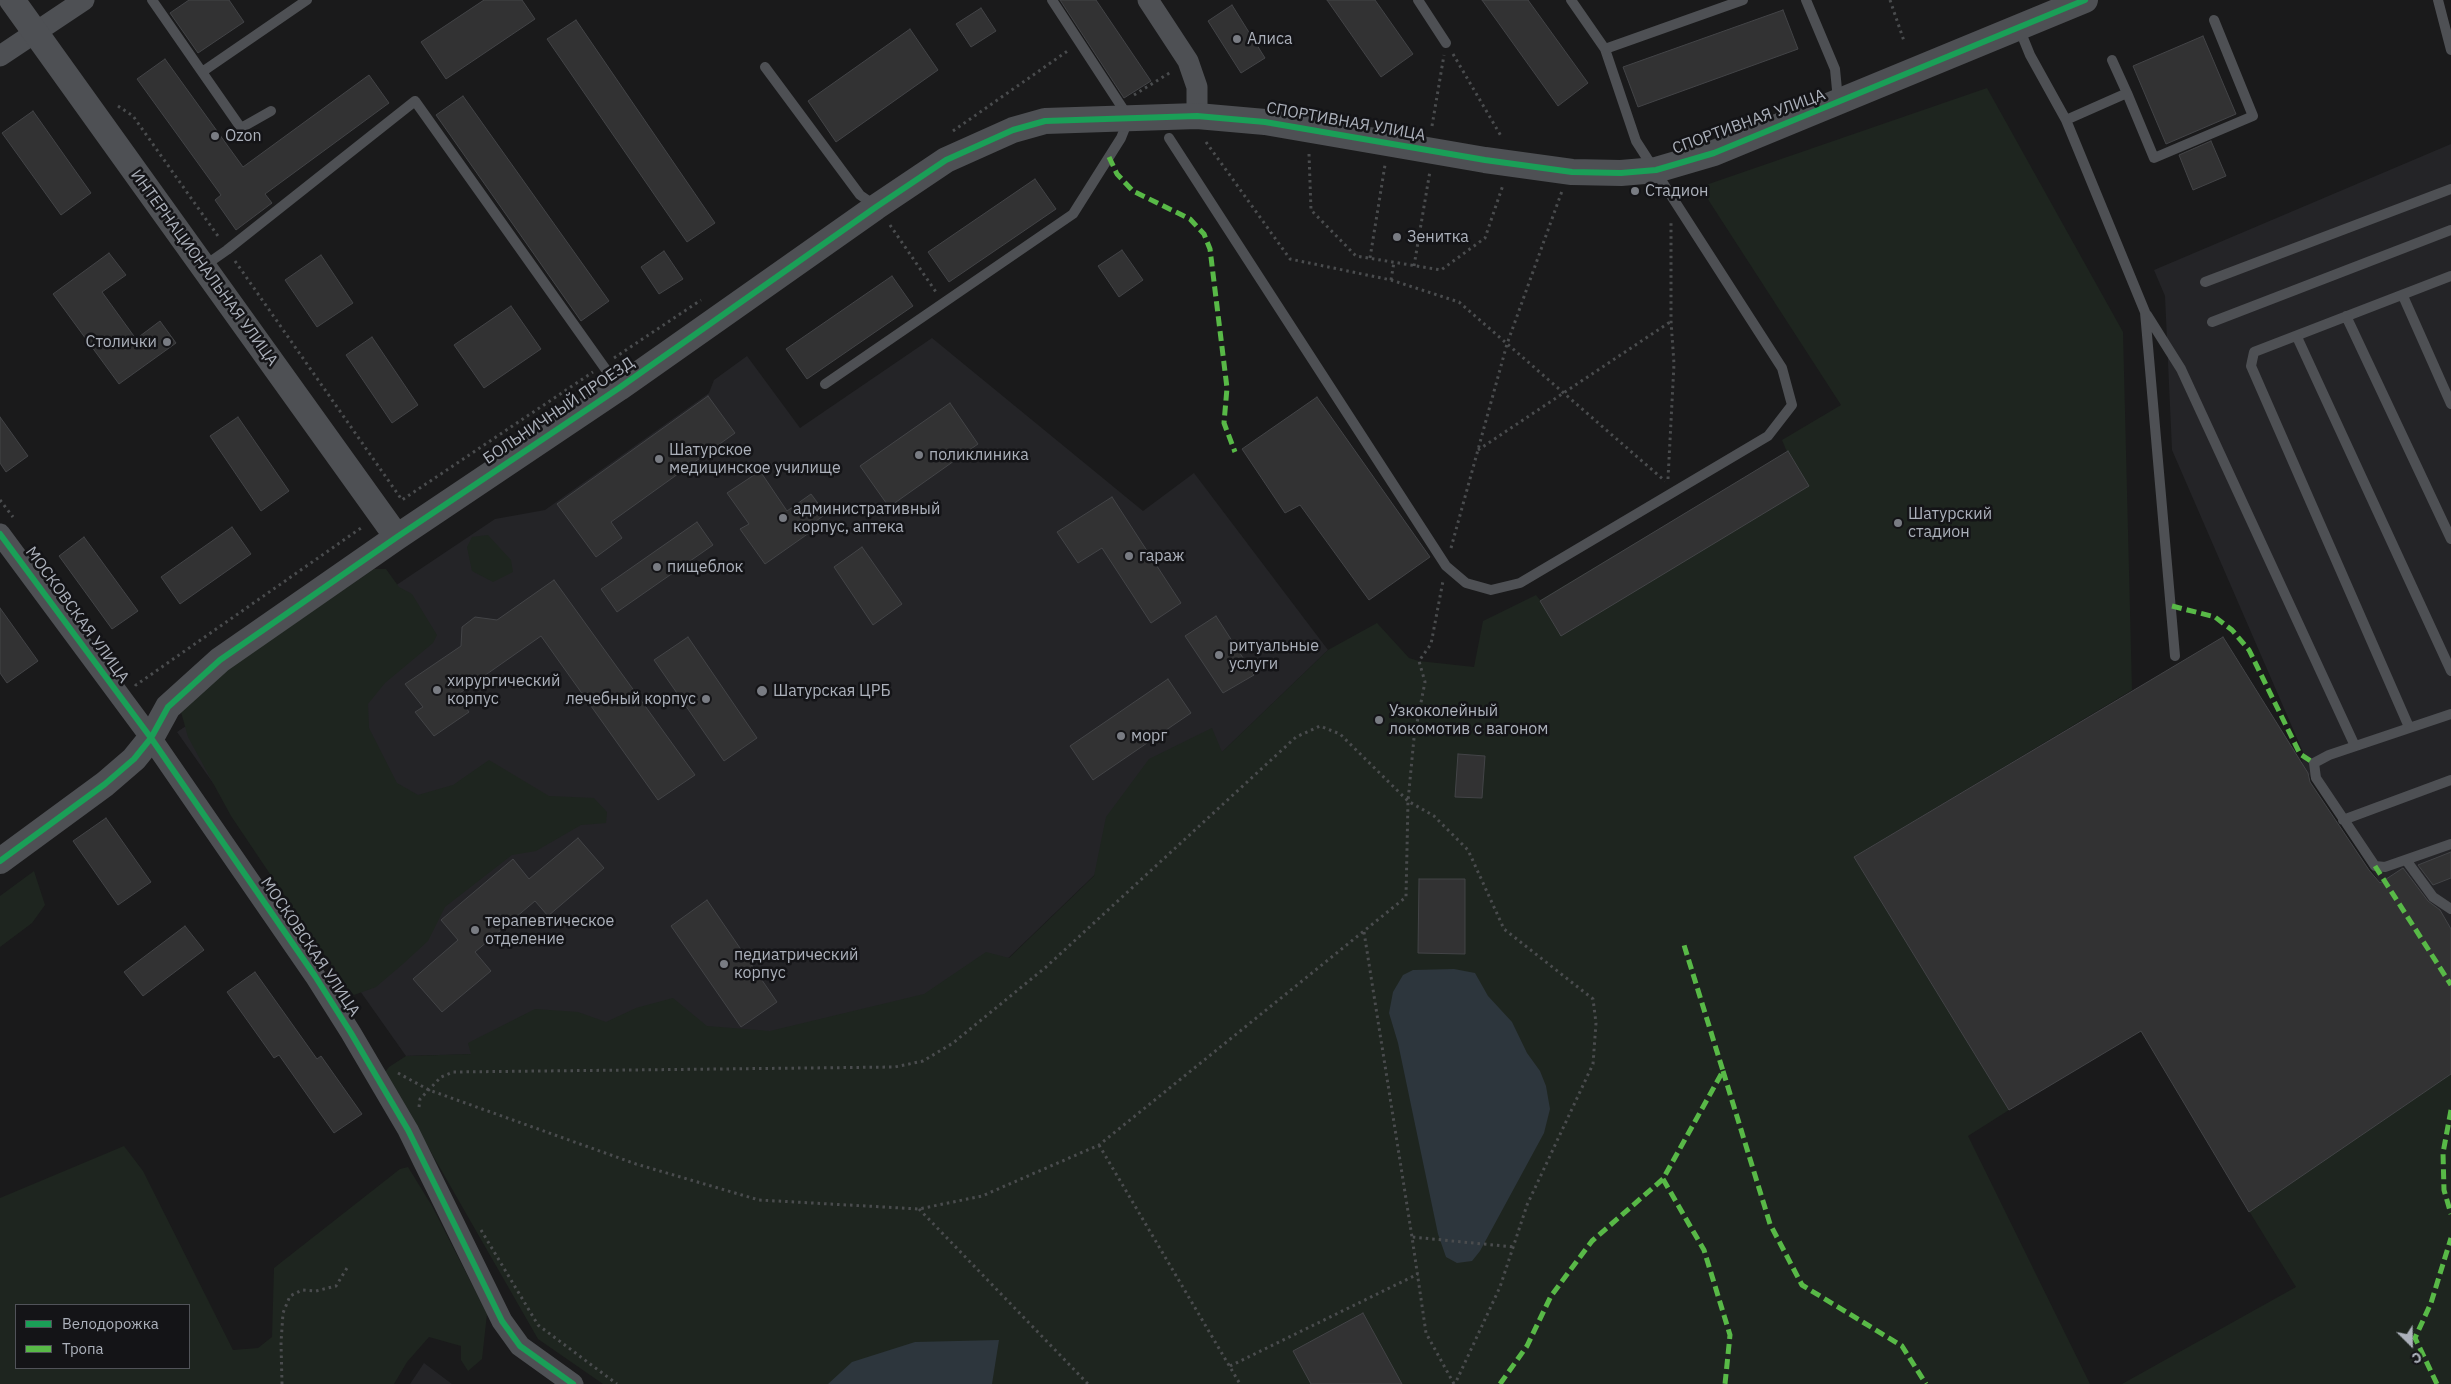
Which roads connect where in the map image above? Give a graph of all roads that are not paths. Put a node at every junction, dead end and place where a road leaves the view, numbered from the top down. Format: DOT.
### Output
graph roads {
  1 [pos="12,0"];
  2 [pos="84,0"];
  3 [pos="152,0"];
  4 [pos="307,0"];
  5 [pos="1052,0"];
  6 [pos="1148,0"];
  7 [pos="1418,0"];
  8 [pos="1571,0"];
  9 [pos="1743,0"];
  10 [pos="1806,0"];
  11 [pos="2085,0"];
  12 [pos="2438,0"];
  13 [pos="2214,20"];
  14 [pos="2019,28"];
  15 [pos="35,33"];
  16 [pos="1446,42"];
  17 [pos="1605,48"];
  18 [pos="2451,50"];
  19 [pos="0,56"];
  20 [pos="2112,60"];
  21 [pos="765,67"];
  22 [pos="202,72"];
  23 [pos="2127,93"];
  24 [pos="1838,103"];
  25 [pos="271,111"];
  26 [pos="1125,111"];
  27 [pos="1197,116"];
  28 [pos="2066,120"];
  29 [pos="1169,138"];
  30 [pos="1656,170"];
  31 [pos="2451,189"];
  32 [pos="876,207"];
  33 [pos="2451,230"];
  34 [pos="203,266"];
  35 [pos="2451,276"];
  36 [pos="2205,282"];
  37 [pos="2403,296"];
  38 [pos="2145,312"];
  39 [pos="2346,316"];
  40 [pos="2212,322"];
  41 [pos="2297,337"];
  42 [pos="825,384"];
  43 [pos="620,388"];
  44 [pos="2451,404"];
  45 [pos="9,529"];
  46 [pos="397,537"];
  47 [pos="2451,539"];
  48 [pos="2175,656"];
  49 [pos="2451,671"];
  50 [pos="2451,714"];
  51 [pos="2409,727"];
  52 [pos="150,738"];
  53 [pos="2355,746"];
  54 [pos="2451,780"];
  55 [pos="2343,820"];
  56 [pos="2451,844"];
  57 [pos="2406,860"];
  58 [pos="0,861"];
  59 [pos="2451,909"];
  60 [pos="573,1384"];
  1 -- 15 [label="street, ИНТЕРНАЦИОНАЛЬНАЯ УЛИЦА"];
  2 -- 15 [label="street"];
  3 -- 22 [label="lane"];
  4 -- 22 [label="lane"];
  5 -- 26 [label="lane"];
  6 -- 27 [label="street"];
  7 -- 16 [label="lane"];
  8 -- 17 [label="lane"];
  9 -- 17 [label="lane"];
  10 -- 24 [label="lane"];
  11 -- 14 [label="street, СПОРТИВНАЯ УЛИЦА"];
  12 -- 18 [label="lane"];
  13 -- 23 [label="lane"];
  14 -- 24 [label="street, СПОРТИВНАЯ УЛИЦА"];
  14 -- 28 [label="lane"];
  15 -- 19 [label="street"];
  15 -- 34 [label="street, ИНТЕРНАЦИОНАЛЬНАЯ УЛИЦА"];
  17 -- 30 [label="lane"];
  20 -- 23 [label="lane"];
  21 -- 32 [label="lane"];
  22 -- 25 [label="lane"];
  23 -- 28 [label="lane"];
  24 -- 30 [label="street, СПОРТИВНАЯ УЛИЦА"];
  26 -- 27 [label="street, БОЛЬНИЧНЫЙ ПРОЕЗД"];
  26 -- 32 [label="street, БОЛЬНИЧНЫЙ ПРОЕЗД"];
  26 -- 42 [label="lane"];
  27 -- 30 [label="street, СПОРТИВНАЯ УЛИЦА"];
  28 -- 38 [label="lane"];
  29 -- 30 [label="lane"];
  31 -- 36 [label="lane"];
  32 -- 43 [label="street, БОЛЬНИЧНЫЙ ПРОЕЗД"];
  33 -- 40 [label="lane"];
  34 -- 43 [label="lane"];
  34 -- 46 [label="street, ИНТЕРНАЦИОНАЛЬНАЯ УЛИЦА"];
  35 -- 37 [label="lane"];
  37 -- 39 [label="lane"];
  37 -- 44 [label="lane"];
  38 -- 48 [label="lane"];
  38 -- 53 [label="lane"];
  39 -- 41 [label="lane"];
  39 -- 47 [label="lane"];
  41 -- 49 [label="lane"];
  41 -- 51 [label="lane"];
  43 -- 46 [label="street, БОЛЬНИЧНЫЙ ПРОЕЗД"];
  45 -- 52 [label="street, МОСКОВСКАЯ УЛИЦА"];
  46 -- 52 [label="street, БОЛЬНИЧНЫЙ ПРОЕЗД"];
  50 -- 51 [label="lane"];
  51 -- 53 [label="lane"];
  52 -- 58 [label="street, БОЛЬНИЧНЫЙ ПРОЕЗД"];
  52 -- 60 [label="street, МОСКОВСКАЯ УЛИЦА"];
  53 -- 55 [label="lane"];
  54 -- 55 [label="lane"];
  55 -- 57 [label="lane"];
  56 -- 57 [label="lane"];
  57 -- 59 [label="lane"];
}
